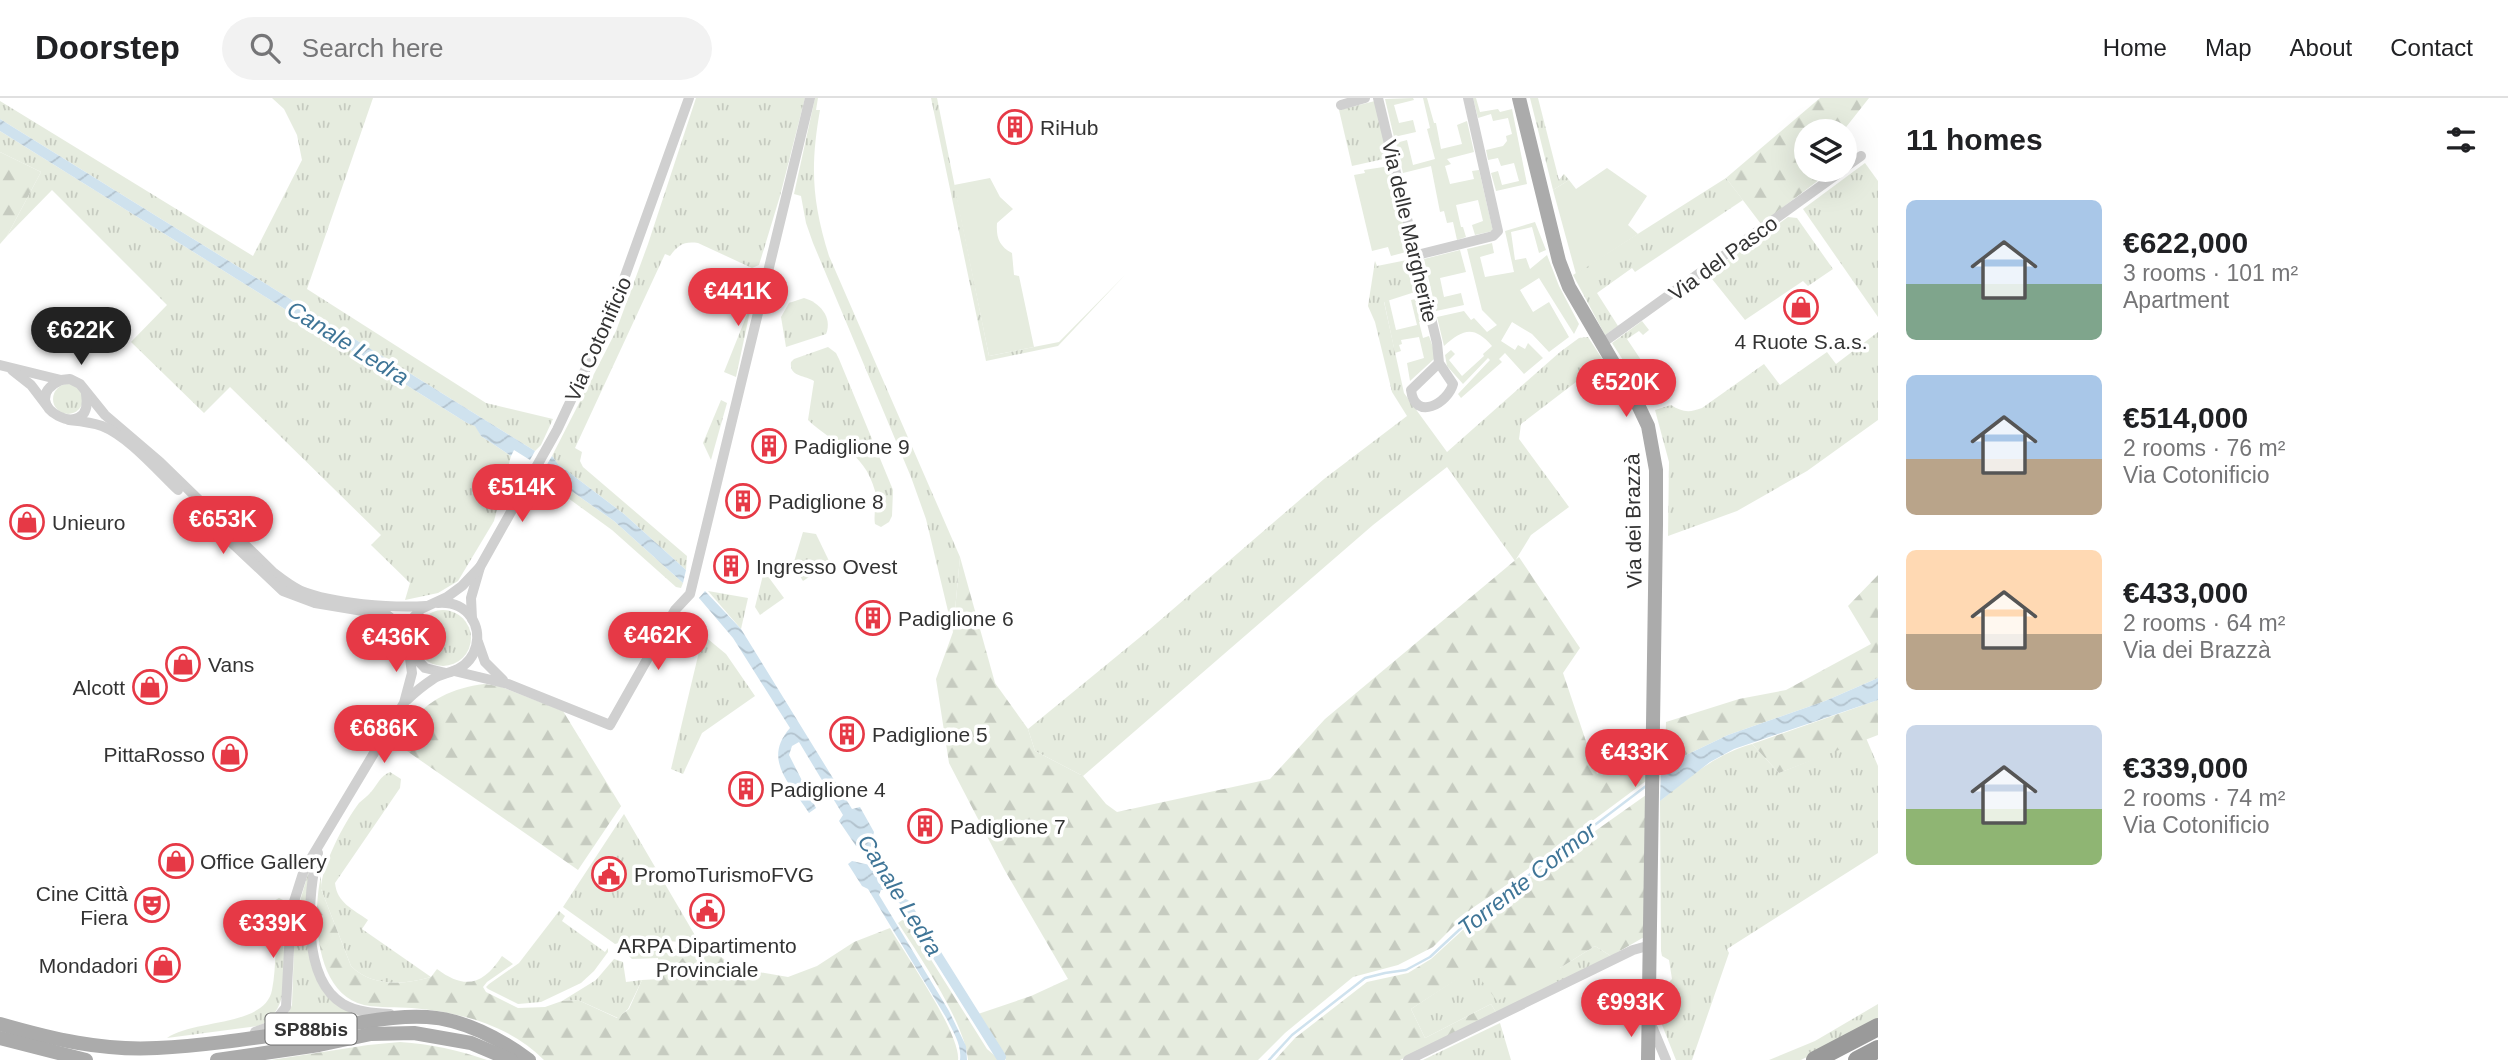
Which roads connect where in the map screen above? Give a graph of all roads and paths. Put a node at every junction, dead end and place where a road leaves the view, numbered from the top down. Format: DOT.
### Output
graph roads {
  1 [pos="689,98"];
  2 [pos="810,98"];
  3 [pos="1365,98"];
  4 [pos="1378,98"];
  5 [pos="1468,98"];
  6 [pos="1519,98"];
  7 [pos="1340,105"];
  8 [pos="1861,156"];
  9 [pos="1857,159"];
  10 [pos="1826,182"];
  11 [pos="1417,255"];
  12 [pos="1601,344"];
  13 [pos="1439,363"];
  14 [pos="4,366"];
  15 [pos="61,380"];
  16 [pos="85,391"];
  17 [pos="48,407"];
  18 [pos="69,420"];
  19 [pos="480,567"];
  20 [pos="431,604"];
  21 [pos="472,619"];
  22 [pos="477,640"];
  23 [pos="407,641"];
  24 [pos="450,672"];
  25 [pos="508,684"];
  26 [pos="404,703"];
  27 [pos="320,843"];
  28 [pos="1650,945"];
  29 [pos="428,1017"];
  30 [pos="1650,1021"];
  31 [pos="0,1024"];
  32 [pos="1878,1027"];
  33 [pos="0,1038"];
  34 [pos="194,1046"];
  35 [pos="34,1048"];
  36 [pos="1878,1049"];
  37 [pos="60,1060"];
  38 [pos="86,1060"];
  39 [pos="217,1060"];
  40 [pos="512,1060"];
  41 [pos="529,1060"];
  42 [pos="1408,1060"];
  43 [pos="1648,1060"];
  44 [pos="1666,1060"];
  45 [pos="1815,1060"];
  46 [pos="1857,1060"];
  1 -- 19 [label="street, Via Cotonificio"];
  2 -- 25 [label="street"];
  3 -- 7 [label="street"];
  4 -- 11 [label="street, Via delle Margherite"];
  5 -- 11 [label="street"];
  6 -- 12 [label="main road, Via dei Brazzà"];
  8 -- 9 [label="street, Via del Pasco"];
  10 -- 12 [label="street, Via del Pasco"];
  11 -- 13 [label="street, Via delle Margherite"];
  12 -- 28 [label="main road, Via dei Brazzà"];
  14 -- 15 [label="street"];
  14 -- 17 [label="street"];
  15 -- 16 [label="street"];
  15 -- 17 [label="street"];
  16 -- 18 [label="street"];
  16 -- 20 [label="street"];
  17 -- 18 [label="street"];
  18 -- 23 [label="street"];
  19 -- 20 [label="street, Via Cotonificio"];
  19 -- 21 [label="street, Via Cotonificio"];
  20 -- 21 [label="street"];
  20 -- 23 [label="street, Via Cotonificio"];
  21 -- 22 [label="street, Via Cotonificio"];
  22 -- 24 [label="street"];
  22 -- 25 [label="street, Via Cotonificio"];
  23 -- 24 [label="street"];
  23 -- 26 [label="street"];
  24 -- 25 [label="street"];
  24 -- 26 [label="street"];
  26 -- 27 [label="street"];
  27 -- 29 [label="street"];
  27 -- 34 [label="street"];
  28 -- 30 [label="main road, Via dei Brazzà"];
  28 -- 42 [label="street"];
  29 -- 34 [label="main road, SP88bis"];
  29 -- 41 [label="main road, SP88bis"];
  30 -- 43 [label="main road, Via dei Brazzà"];
  30 -- 44 [label="street"];
  31 -- 34 [label="main road, SP88bis"];
  32 -- 45 [label="highway"];
  33 -- 35 [label="main road"];
  35 -- 37 [label="street"];
  35 -- 38 [label="main road"];
  36 -- 46 [label="highway"];
  39 -- 40 [label="main road, SP88bis"];
}
